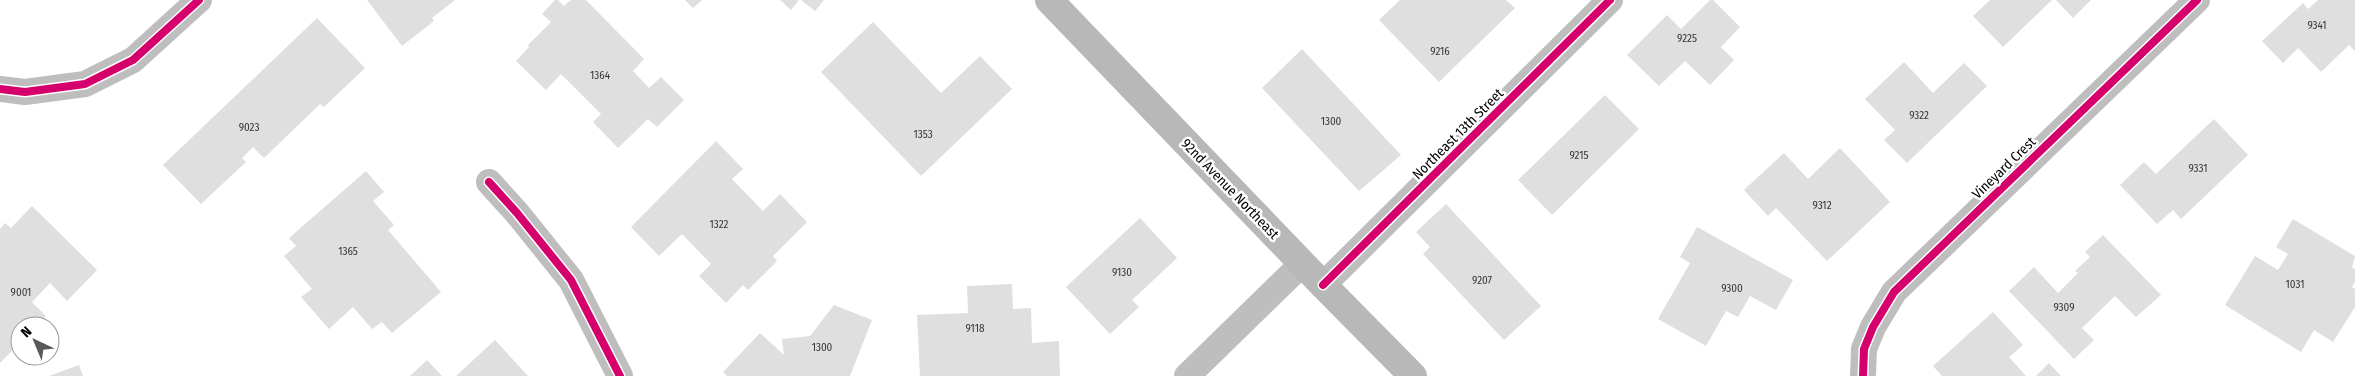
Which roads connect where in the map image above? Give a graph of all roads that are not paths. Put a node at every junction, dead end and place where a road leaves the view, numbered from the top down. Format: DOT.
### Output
graph roads {
  1 [pos="199,0"];
  2 [pos="1048,0"];
  3 [pos="1610,0"];
  4 [pos="2197,0"];
  5 [pos="0,89"];
  6 [pos="489,182"];
  7 [pos="1302,264"];
  8 [pos="1322,285"];
  9 [pos="1863,375"];
  10 [pos="620,376"];
  11 [pos="1187,376"];
  12 [pos="1413,376"];
  1 -- 5 [label="street"];
  2 -- 7 [label="main road, 92nd Avenue Northeast"];
  3 -- 8 [label="street, Northeast 13th Street"];
  4 -- 9 [label="street, Vineyard Crest"];
  6 -- 10 [label="street"];
  7 -- 8 [label="main road, 92nd Avenue Northeast"];
  7 -- 11 [label="street"];
  8 -- 12 [label="main road, 92nd Avenue Northeast"];
}
